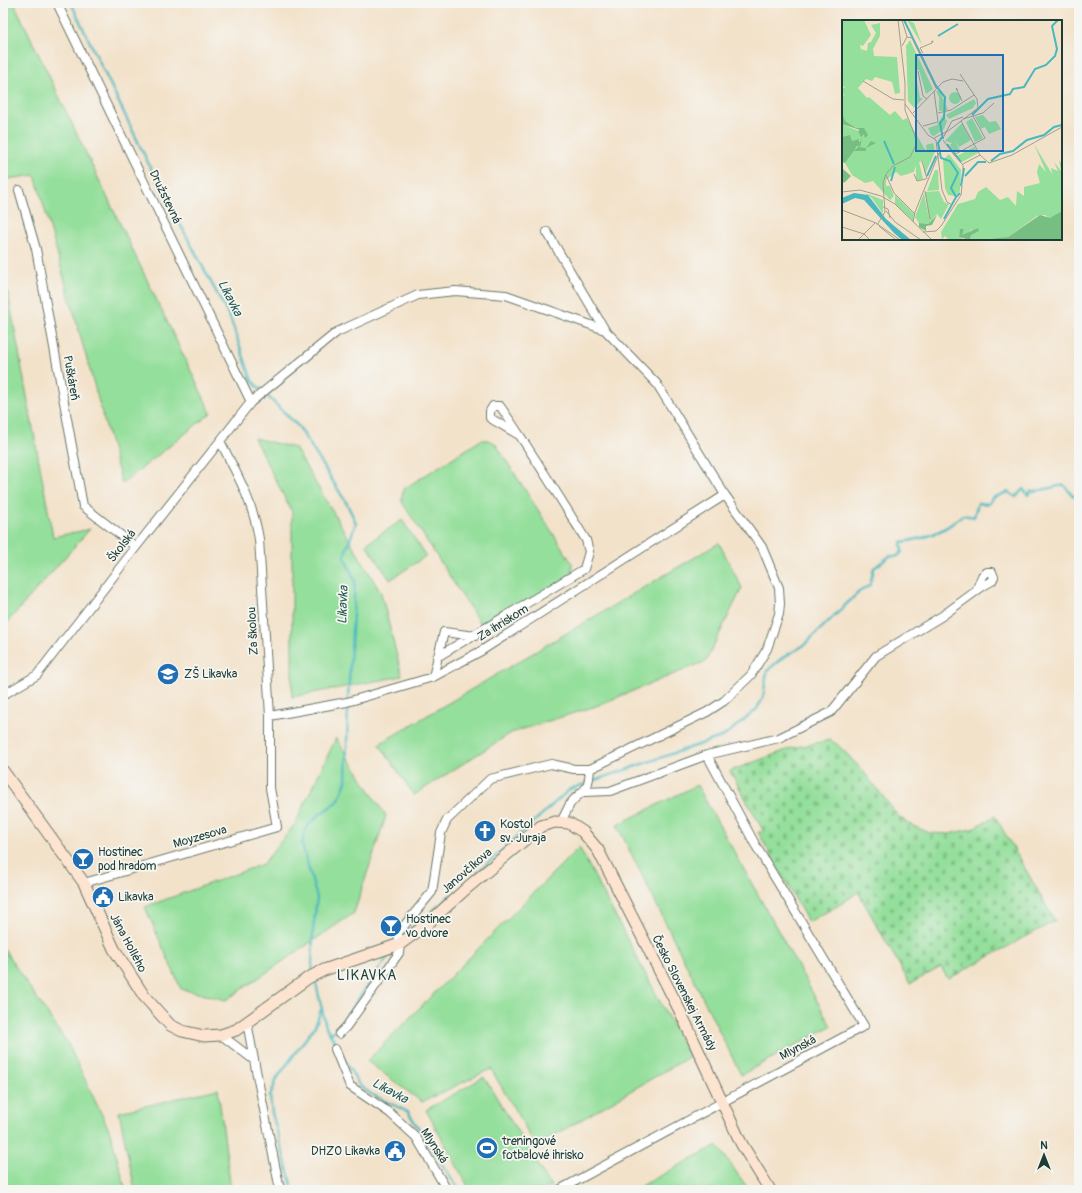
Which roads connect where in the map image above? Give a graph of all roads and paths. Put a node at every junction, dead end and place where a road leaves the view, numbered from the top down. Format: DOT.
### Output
graph roads {
  1 [pos="57,3"];
  2 [pos="19,190"];
  3 [pos="547,232"];
  4 [pos="605,330"];
  5 [pos="251,402"];
  6 [pos="519,435"];
  7 [pos="220,441"];
  8 [pos="726,495"];
  9 [pos="136,547"];
  10 [pos="976,591"];
  11 [pos="475,636"];
  12 [pos="438,657"];
  13 [pos="433,677"];
  14 [pos="3,695"];
  15 [pos="270,716"];
  16 [pos="707,755"];
  17 [pos="590,769"];
  18 [pos="3,771"];
  19 [pos="584,792"];
  20 [pos="561,822"];
  21 [pos="277,827"];
  22 [pos="84,883"];
  23 [pos="400,944"];
  24 [pos="247,1022"];
  25 [pos="339,1034"];
  26 [pos="221,1035"];
  27 [pos="334,1050"];
  28 [pos="254,1060"];
  29 [pos="722,1102"];
  30 [pos="280,1190"];
  31 [pos="447,1190"];
  32 [pos="559,1190"];
  33 [pos="770,1190"];
  1 -- 5 [label="street, Družstevná"];
  2 -- 9 [label="street, Puškáreň"];
  3 -- 4 [label="street"];
  4 -- 5 [label="street, Školská"];
  4 -- 8 [label="street"];
  5 -- 7 [label="street, Školská"];
  6 -- 11 [label="street"];
  7 -- 9 [label="street, Školská"];
  7 -- 15 [label="street, Za školou"];
  8 -- 13 [label="street, Za ihriskom"];
  8 -- 17 [label="street"];
  9 -- 14 [label="street, Školská"];
  10 -- 16 [label="street"];
  11 -- 12 [label="street"];
  11 -- 12 [label="street"];
  12 -- 13 [label="street"];
  13 -- 15 [label="street, Za ihriskom"];
  15 -- 21 [label="street, Za školou"];
  16 -- 19 [label="street"];
  16 -- 29 [label="street, Mlynská"];
  17 -- 19 [label="street"];
  17 -- 23 [label="street"];
  18 -- 22 [label="street, Jána Hollého"];
  19 -- 20 [label="street"];
  20 -- 23 [label="street, Janovčíkova"];
  20 -- 29 [label="street, Česko Slovenskej Armády"];
  21 -- 22 [label="street, Moyzesova"];
  22 -- 26 [label="street, Jána Hollého"];
  23 -- 24 [label="street, Janovčíkova"];
  23 -- 25 [label="street"];
  24 -- 26 [label="street, Janovčíkova"];
  24 -- 28 [label="street"];
  26 -- 28 [label="street"];
  27 -- 31 [label="street, Mlynská"];
  28 -- 30 [label="street"];
  29 -- 32 [label="street, Mlynská"];
  29 -- 33 [label="street, Česko Slovenskej Armády"];
}
